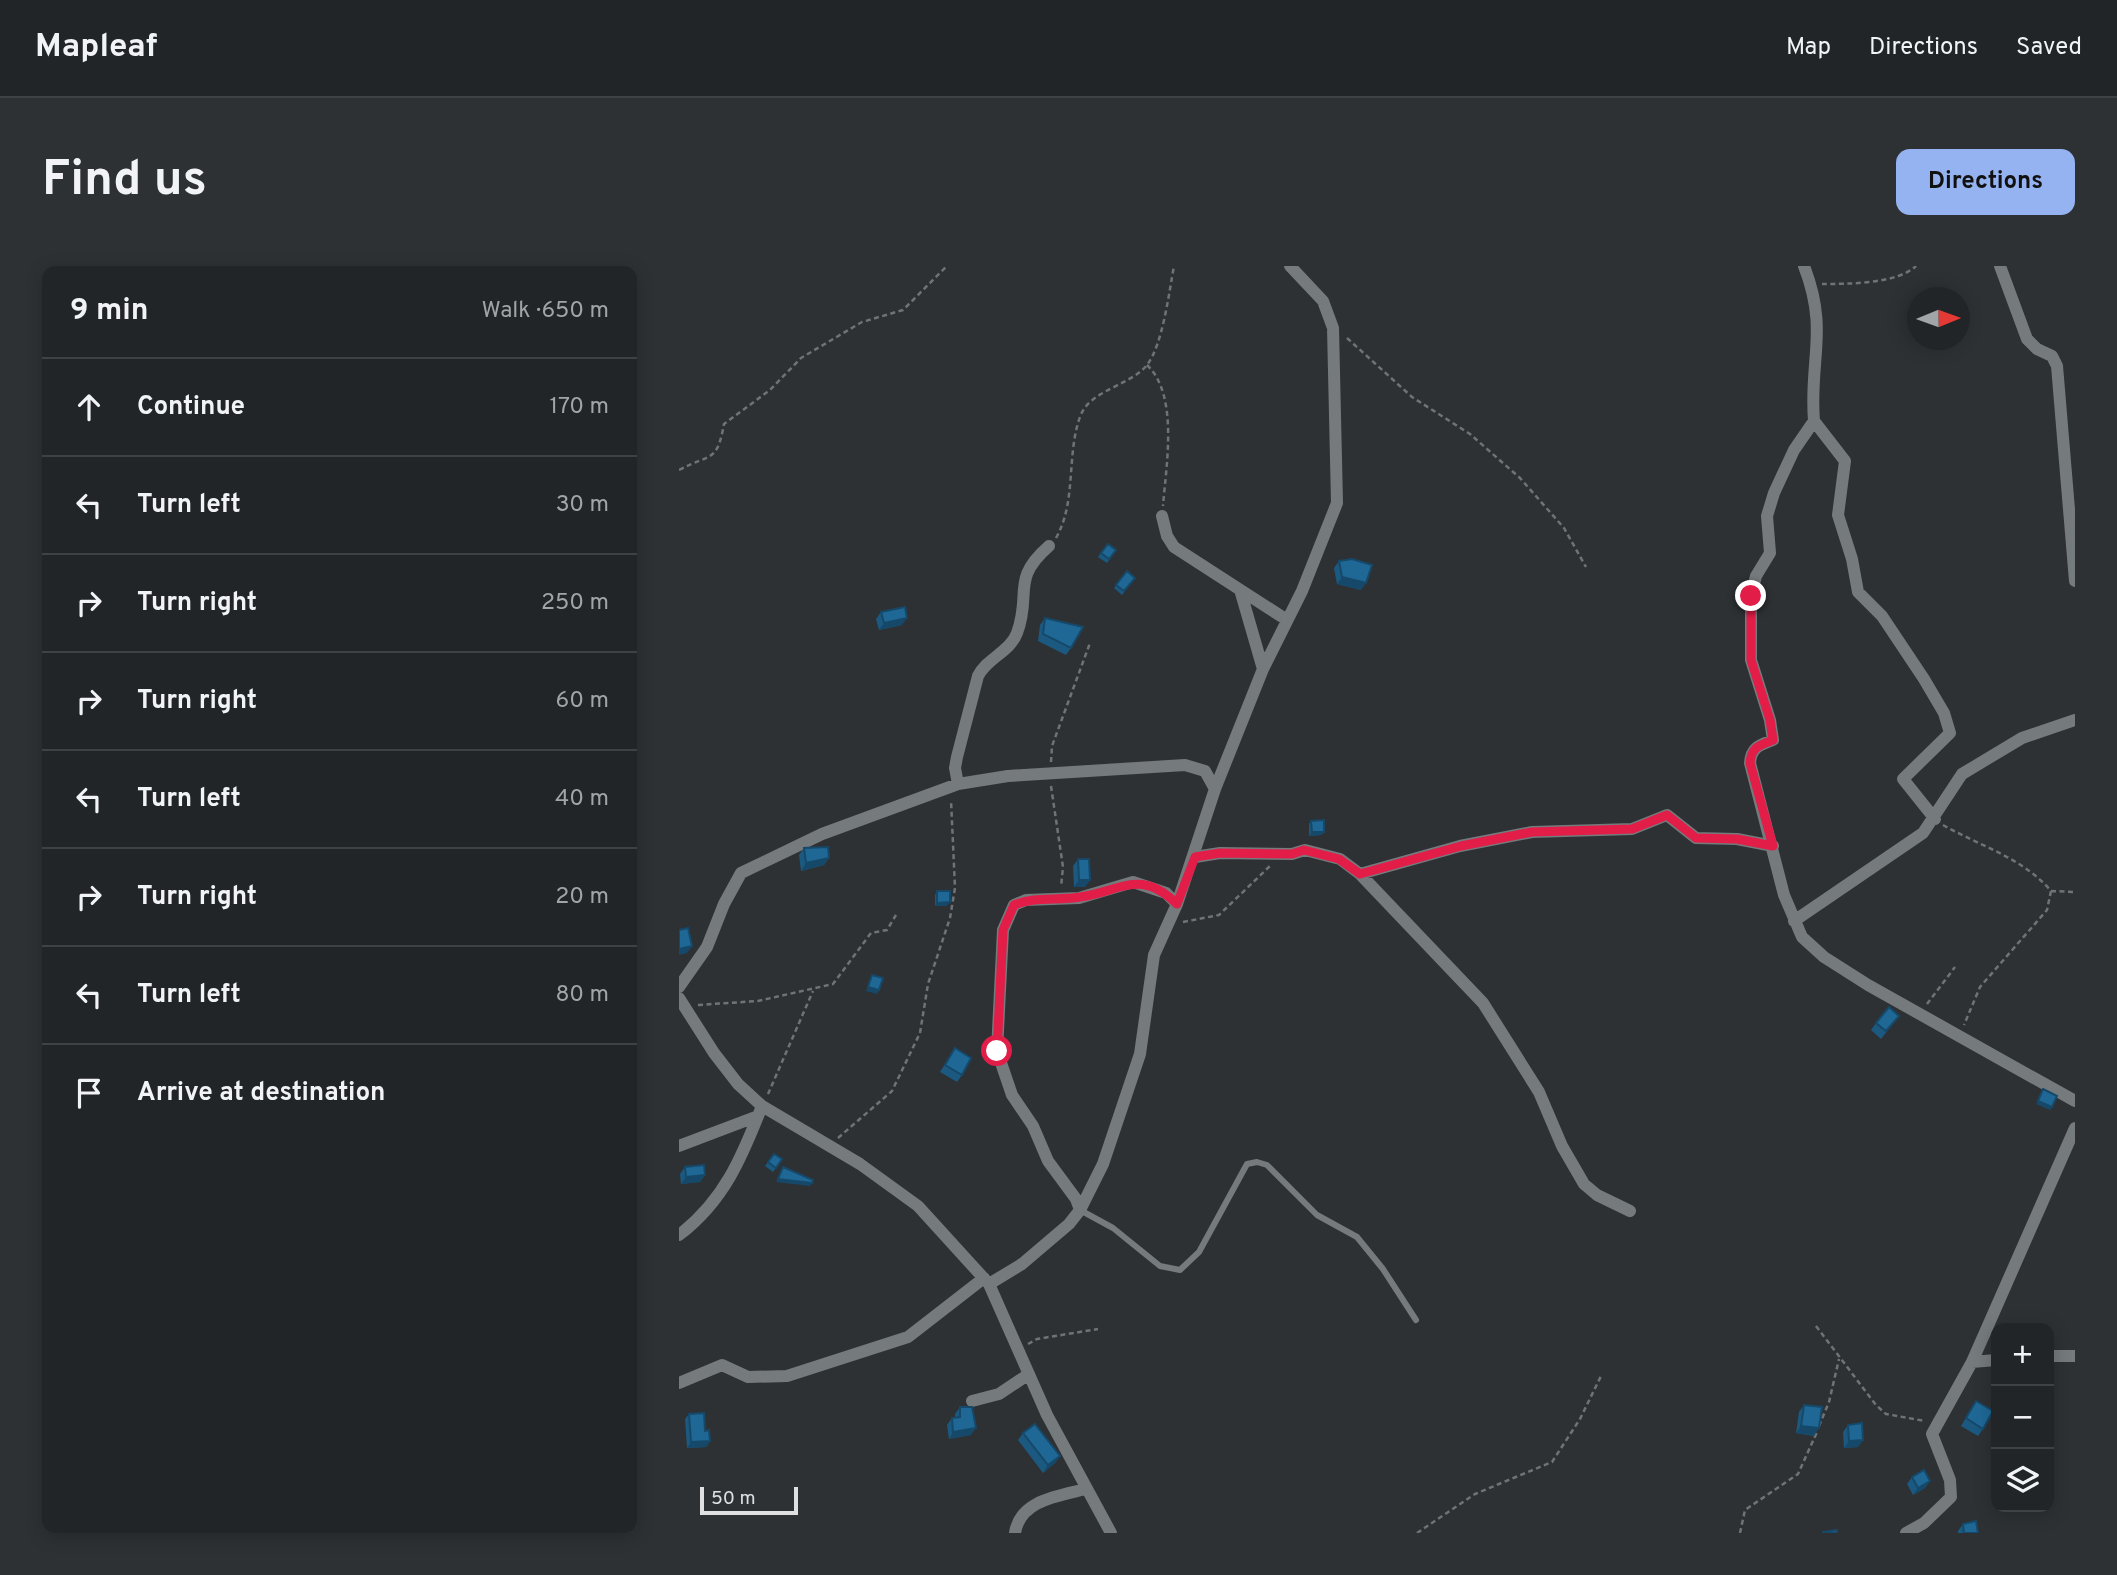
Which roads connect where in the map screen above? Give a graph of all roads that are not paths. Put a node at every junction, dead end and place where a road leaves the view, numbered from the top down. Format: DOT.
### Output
graph roads {
  1 [pos="1290,266"];
  2 [pos="1804,266"];
  3 [pos="2000,266"];
  4 [pos="1814,421"];
  5 [pos="1162,516"];
  6 [pos="1049,546"];
  7 [pos="2075,581"];
  8 [pos="1241,593"];
  9 [pos="1287,620"];
  10 [pos="1263,669"];
  11 [pos="2075,720"];
  12 [pos="954,785"];
  13 [pos="1215,789"];
  14 [pos="1935,819"];
  15 [pos="1773,846"];
  16 [pos="1195,857"];
  17 [pos="1360,874"];
  18 [pos="1177,904"];
  19 [pos="1794,921"];
  20 [pos="679,987"];
  21 [pos="682,1002"];
  22 [pos="2075,1101"];
  23 [pos="760,1111"];
  24 [pos="2075,1128"];
  25 [pos="679,1146"];
  26 [pos="1080,1210"];
  27 [pos="1630,1211"];
  28 [pos="679,1234"];
  29 [pos="987,1281"];
  30 [pos="1416,1320"];
  31 [pos="2054,1356"];
  32 [pos="2075,1356"];
  33 [pos="1991,1360"];
  34 [pos="1972,1362"];
  35 [pos="1029,1374"];
  36 [pos="679,1383"];
  37 [pos="971,1401"];
  38 [pos="1086,1489"];
  39 [pos="1015,1533"];
  40 [pos="1111,1533"];
  41 [pos="1906,1533"];
  1 -- 9 [label="street"];
  2 -- 4 [label="street"];
  3 -- 7 [label="street"];
  4 -- 14 [label="street"];
  4 -- 15 [label="street"];
  5 -- 8 [label="street"];
  6 -- 12 [label="street"];
  8 -- 9 [label="street"];
  8 -- 10 [label="street"];
  9 -- 10 [label="street"];
  10 -- 13 [label="street"];
  11 -- 14 [label="street"];
  12 -- 13 [label="street"];
  12 -- 20 [label="street"];
  13 -- 16 [label="street"];
  14 -- 19 [label="street"];
  15 -- 17 [label="street"];
  15 -- 19 [label="street"];
  16 -- 17 [label="street"];
  16 -- 18 [label="street"];
  17 -- 27 [label="street"];
  18 -- 26 [label="street"];
  18 -- 26 [label="street"];
  19 -- 22 [label="street"];
  21 -- 23 [label="street"];
  23 -- 25 [label="street"];
  23 -- 28 [label="street"];
  23 -- 29 [label="street"];
  24 -- 34 [label="street"];
  26 -- 29 [label="street"];
  26 -- 30 [label="lane"];
  29 -- 35 [label="street"];
  29 -- 36 [label="street"];
  31 -- 32 [label="street"];
  33 -- 34 [label="street"];
  34 -- 41 [label="street"];
  35 -- 37 [label="street"];
  35 -- 38 [label="street"];
  38 -- 39 [label="street"];
  38 -- 40 [label="street"];
}
